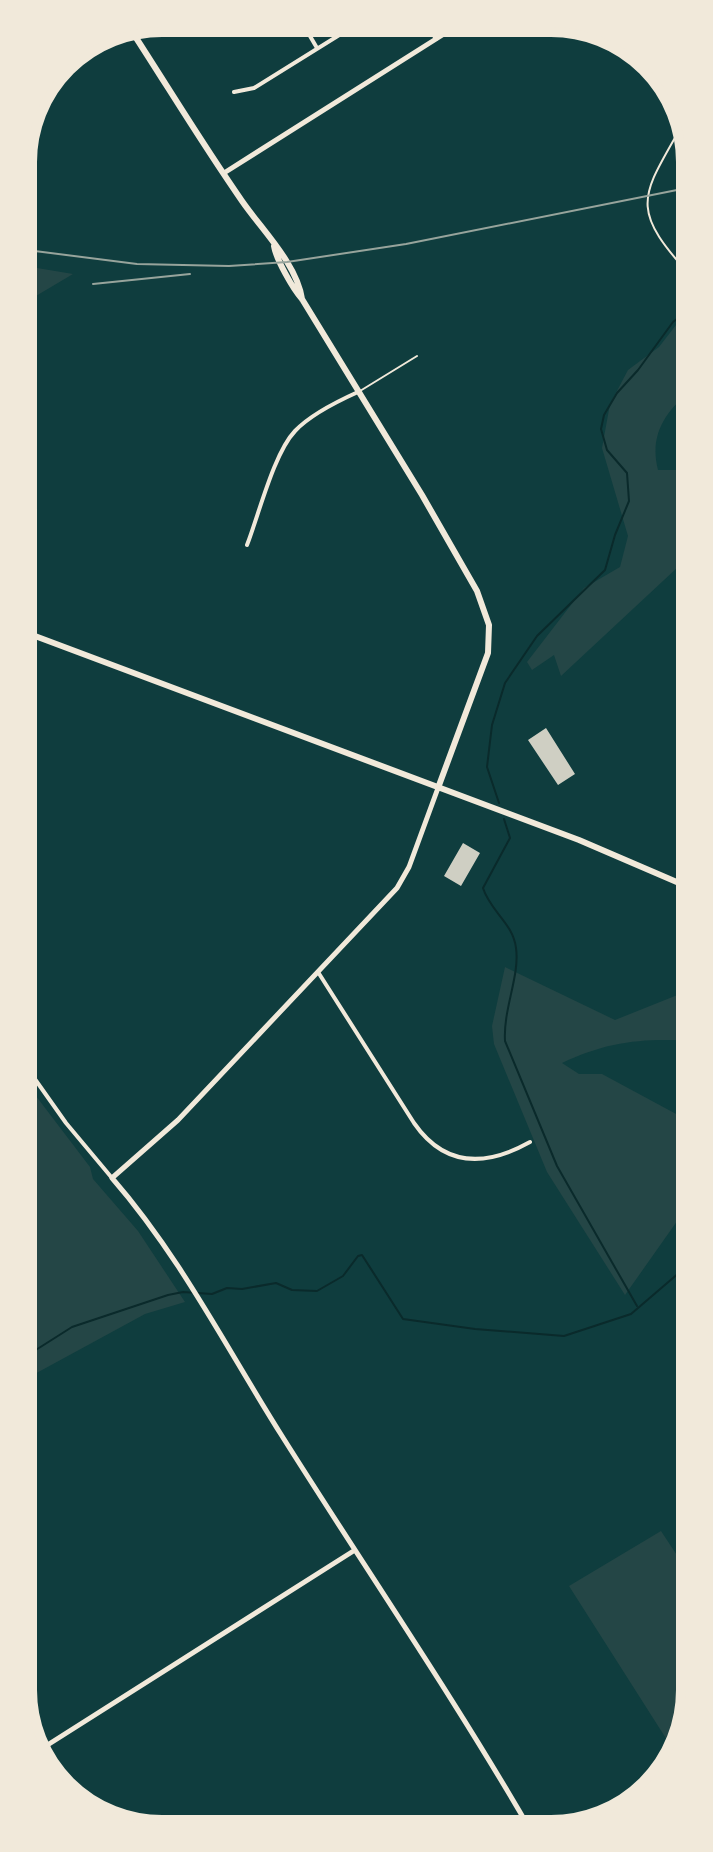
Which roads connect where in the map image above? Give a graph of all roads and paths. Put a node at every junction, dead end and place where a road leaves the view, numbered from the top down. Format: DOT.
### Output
graph roads {
  1 [pos="308,32"];
  2 [pos="345,32"];
  3 [pos="432,32"];
  4 [pos="447,32"];
  5 [pos="135,36"];
  6 [pos="436,39"];
  7 [pos="318,49"];
  8 [pos="234,92"];
  9 [pos="678,133"];
  10 [pos="224,173"];
  11 [pos="681,263"];
  12 [pos="417,356"];
  13 [pos="358,392"];
  14 [pos="247,545"];
  15 [pos="32,635"];
  16 [pos="438,788"];
  17 [pos="681,884"];
  18 [pos="318,972"];
  19 [pos="32,1075"];
  20 [pos="530,1142"];
  21 [pos="112,1178"];
  22 [pos="355,1550"];
  23 [pos="45,1747"];
  24 [pos="524,1820"];
  1 -- 7 [label="street"];
  2 -- 7 [label="street"];
  3 -- 6 [label="street"];
  4 -- 6 [label="street"];
  5 -- 10 [label="main road"];
  6 -- 10 [label="street"];
  7 -- 8 [label="street"];
  9 -- 11 [label="lane"];
  10 -- 13 [label="main road"];
  12 -- 13 [label="lane"];
  13 -- 14 [label="street"];
  13 -- 16 [label="main road"];
  15 -- 16 [label="main road"];
  16 -- 17 [label="main road"];
  16 -- 18 [label="street"];
  18 -- 20 [label="street"];
  18 -- 21 [label="street"];
  19 -- 21 [label="street"];
  21 -- 22 [label="street"];
  22 -- 23 [label="street"];
  22 -- 24 [label="street"];
}
